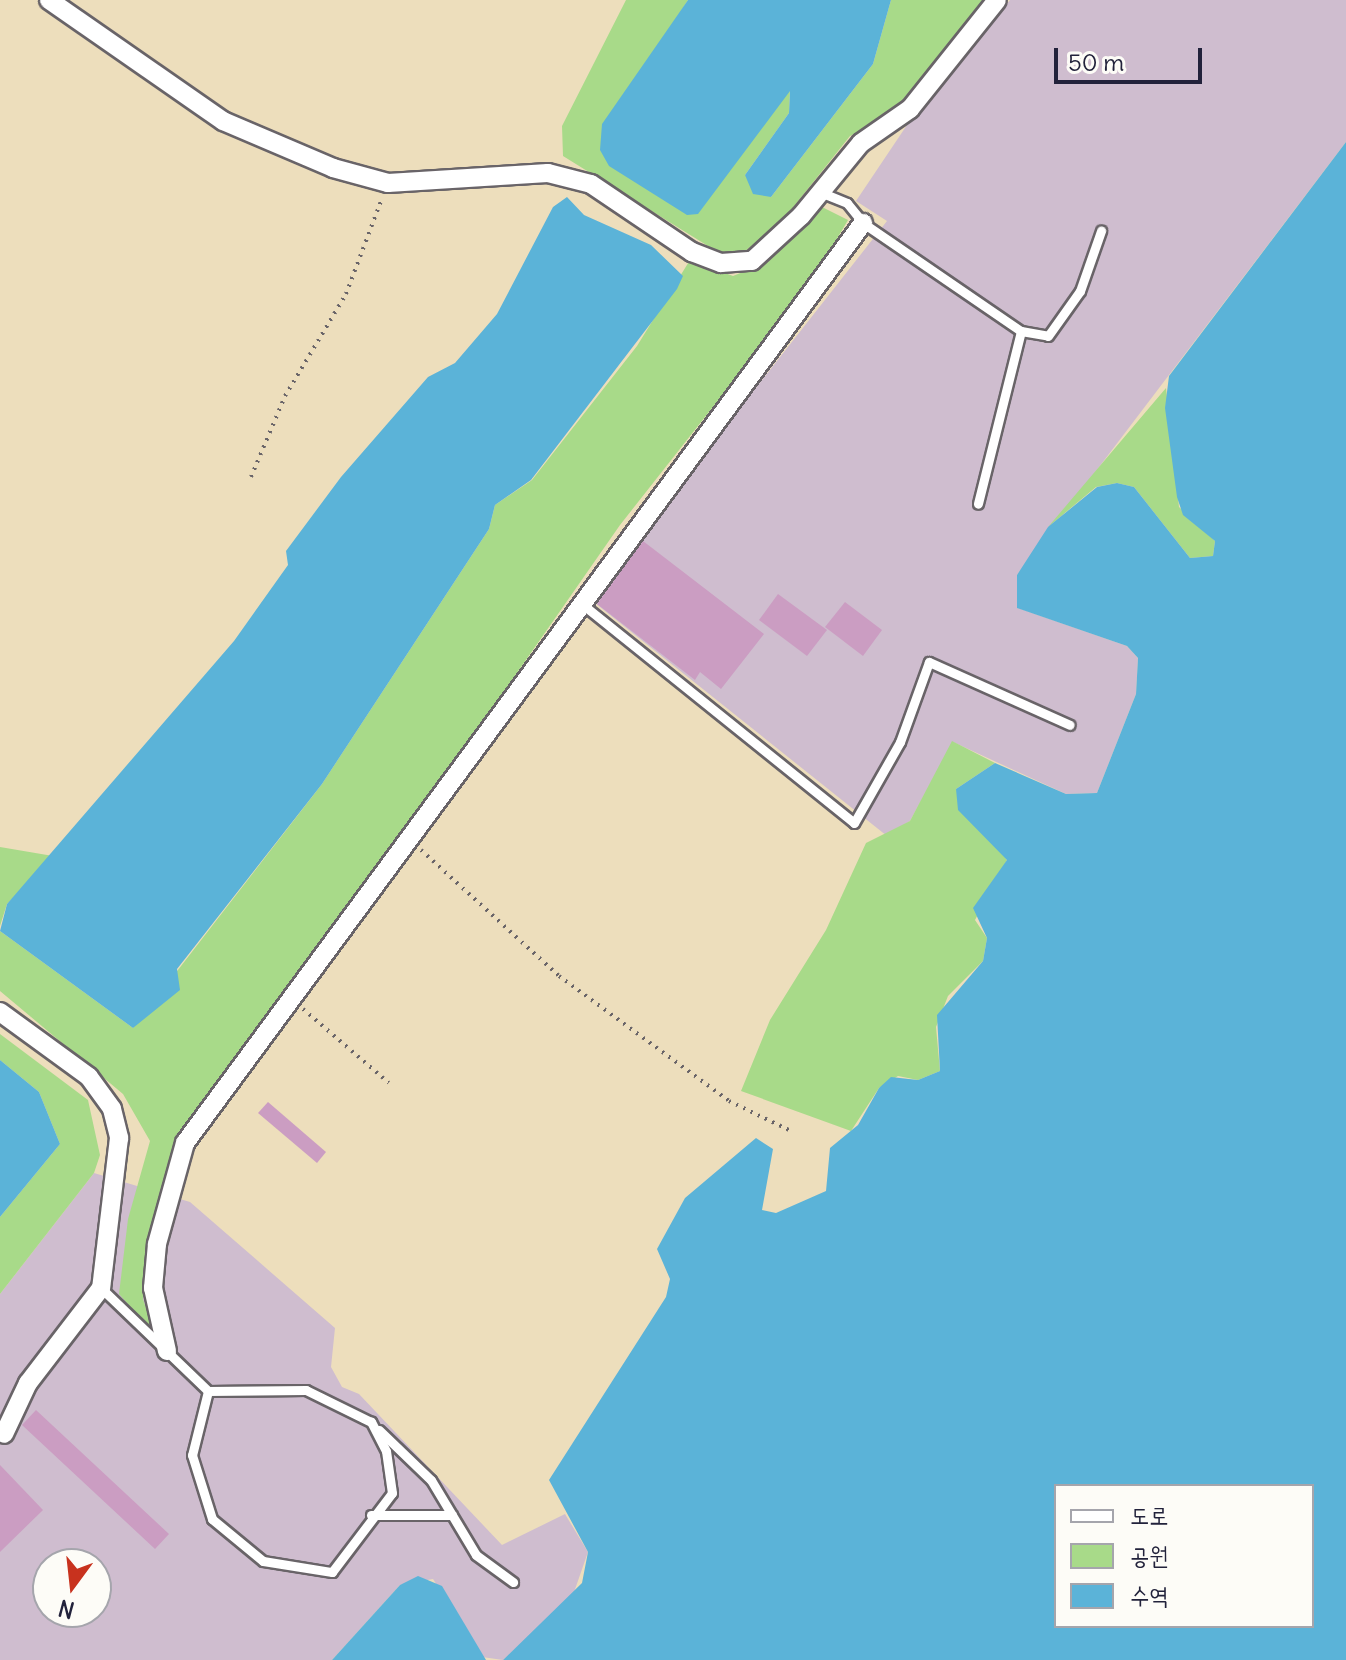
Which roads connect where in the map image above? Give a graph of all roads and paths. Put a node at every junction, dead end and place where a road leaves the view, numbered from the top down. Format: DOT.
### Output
graph roads {
  1 [pos="49,0"];
  2 [pos="997,0"];
  3 [pos="388,183"];
  4 [pos="820,192"];
  5 [pos="863,223"];
  6 [pos="1101,231"];
  7 [pos="1021,331"];
  8 [pos="251,477"];
  9 [pos="978,504"];
  10 [pos="580,602"];
  11 [pos="1070,725"];
  12 [pos="410,841"];
  13 [pos="293,1000"];
  14 [pos="0,1012"];
  15 [pos="389,1083"];
  16 [pos="791,1131"];
  17 [pos="101,1288"];
  18 [pos="167,1351"];
  19 [pos="208,1391"];
  20 [pos="371,1422"];
  21 [pos="4,1434"];
  22 [pos="371,1515"];
  23 [pos="452,1515"];
  24 [pos="513,1582"];
  1 -- 3 [label="street"];
  2 -- 4 [label="street"];
  3 -- 4 [label="street"];
  3 -- 8 [label="path"];
  4 -- 5 [label="lane"];
  5 -- 7 [label="lane"];
  5 -- 10 [label="street"];
  6 -- 7 [label="lane"];
  7 -- 9 [label="lane"];
  10 -- 11 [label="lane"];
  10 -- 12 [label="street"];
  12 -- 13 [label="street"];
  12 -- 16 [label="path"];
  13 -- 15 [label="path"];
  13 -- 18 [label="street"];
  14 -- 17 [label="street"];
  17 -- 18 [label="lane"];
  17 -- 21 [label="street"];
  18 -- 19 [label="lane"];
  19 -- 20 [label="lane"];
  19 -- 22 [label="lane"];
  20 -- 22 [label="lane"];
  20 -- 23 [label="lane"];
  22 -- 23 [label="lane"];
  23 -- 24 [label="lane"];
}
